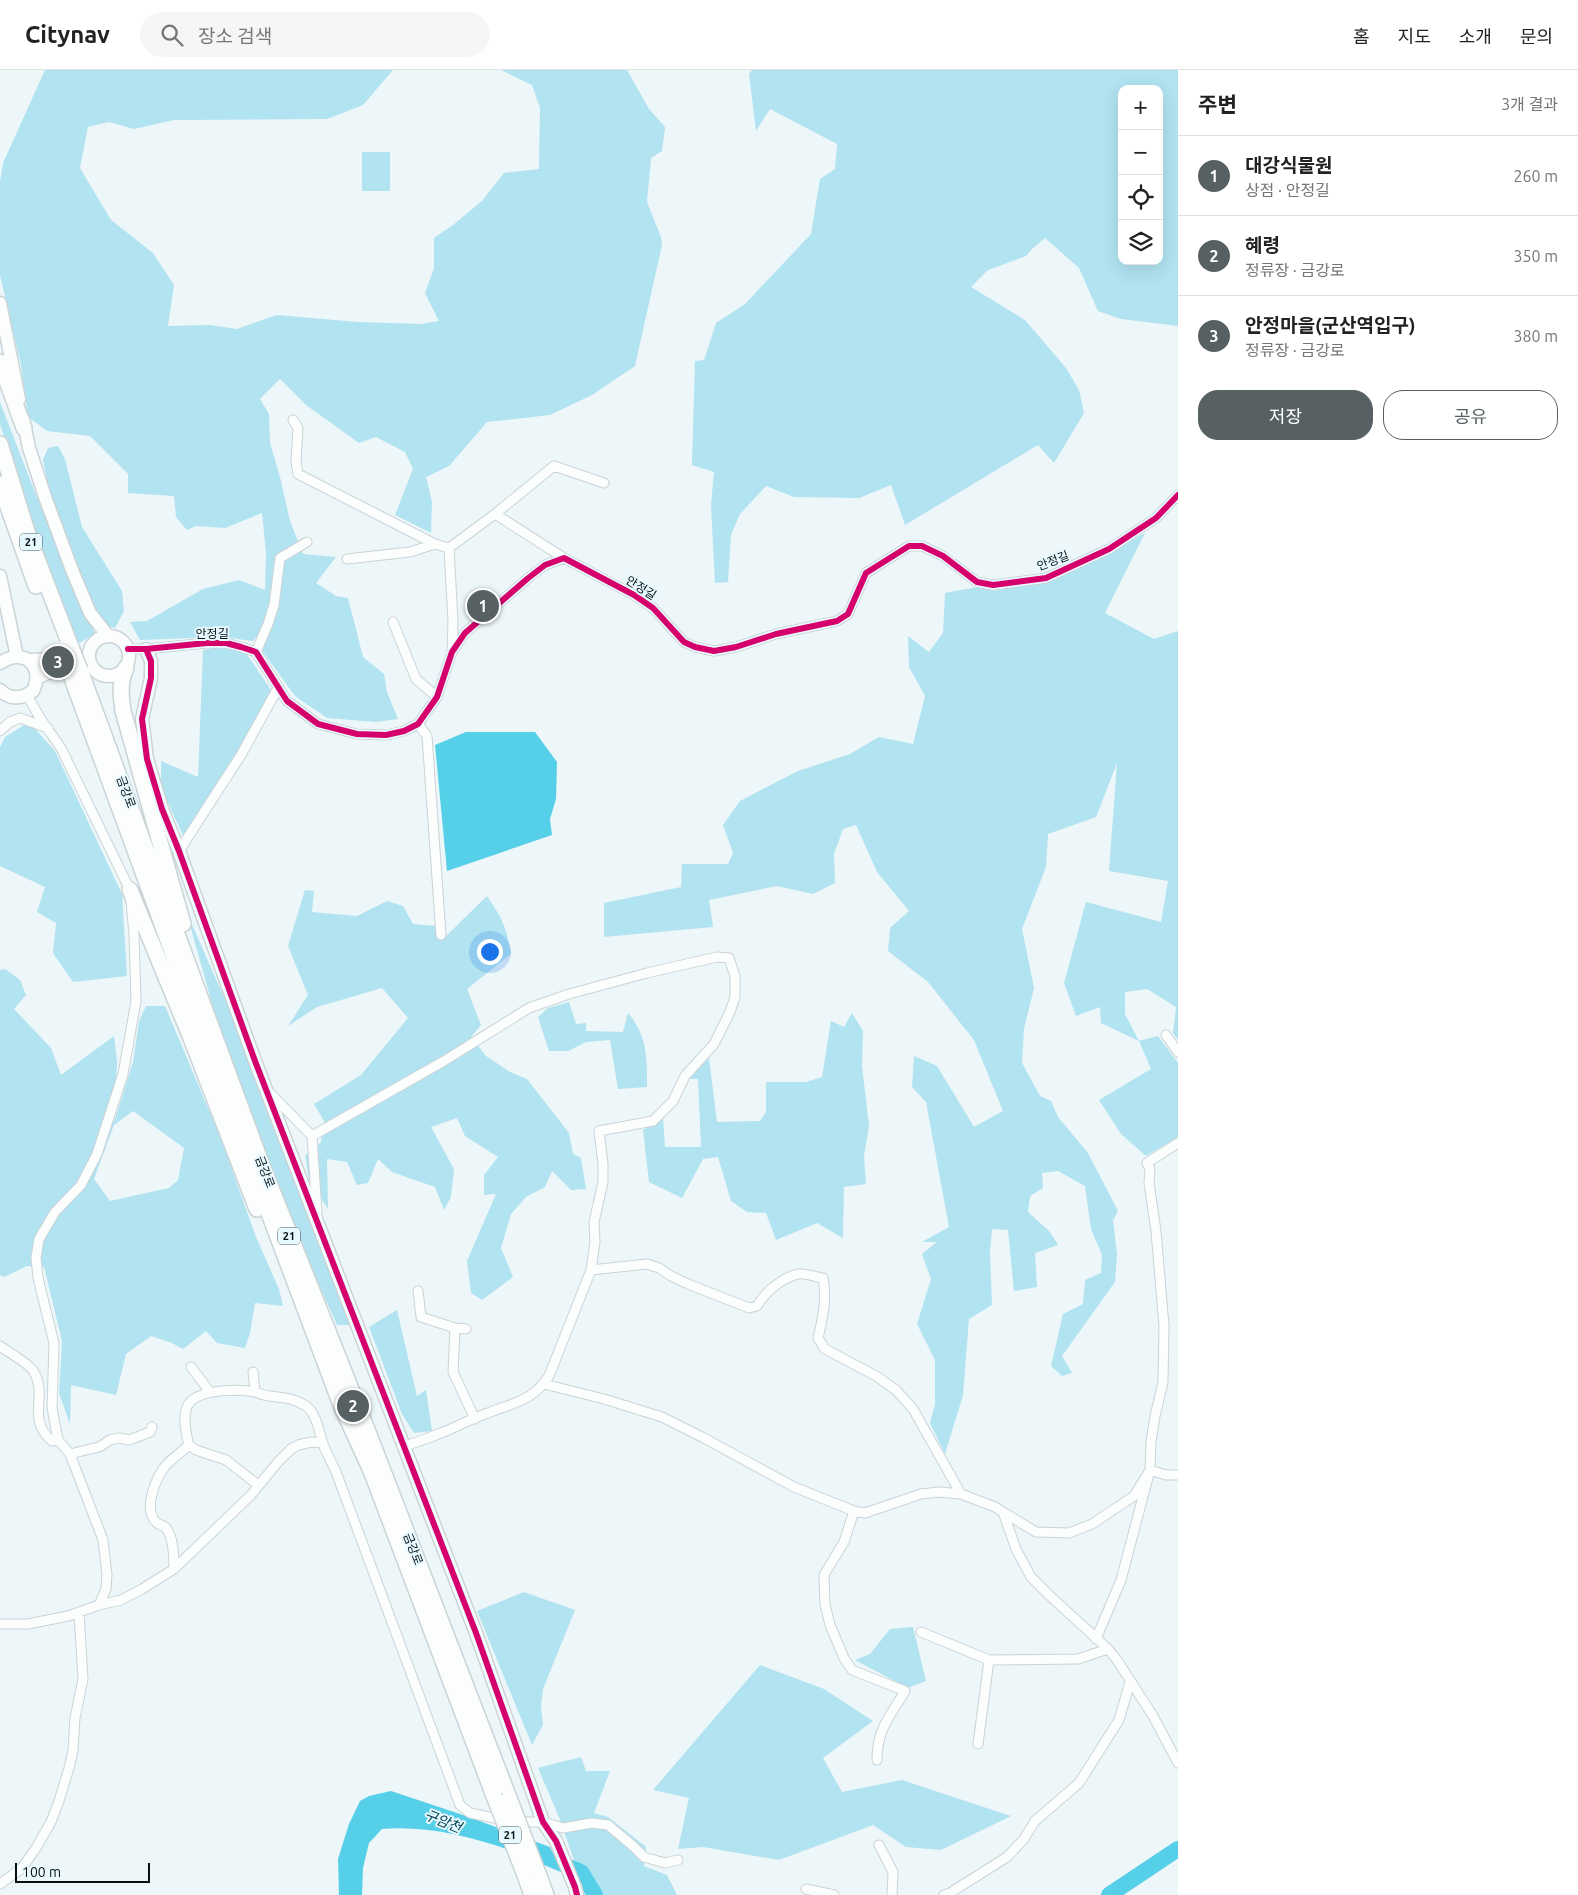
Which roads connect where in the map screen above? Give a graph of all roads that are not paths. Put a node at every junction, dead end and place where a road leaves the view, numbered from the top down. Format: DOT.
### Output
graph roads {
  1 [pos="0,303"];
  2 [pos="0,362"];
  3 [pos="293,420"];
  4 [pos="24,428"];
  5 [pos="0,444"];
  6 [pos="604,483"];
  7 [pos="0,484"];
  8 [pos="1178,495"];
  9 [pos="495,514"];
  10 [pos="307,542"];
  11 [pos="435,544"];
  12 [pos="448,548"];
  13 [pos="564,558"];
  14 [pos="348,559"];
  15 [pos="0,576"];
  16 [pos="393,622"];
  17 [pos="108,636"];
  18 [pos="63,639"];
  19 [pos="128,649"];
  20 [pos="146,650"];
  21 [pos="89,652"];
  22 [pos="256,652"];
  23 [pos="452,652"];
  24 [pos="23,658"];
  25 [pos="0,663"];
  26 [pos="126,668"];
  27 [pos="80,669"];
  28 [pos="37,678"];
  29 [pos="278,688"];
  30 [pos="0,690"];
  31 [pos="27,695"];
  32 [pos="437,697"];
  33 [pos="418,724"];
  34 [pos="48,728"];
  35 [pos="0,730"];
  36 [pos="179,851"];
  37 [pos="130,890"];
  38 [pos="441,936"];
  39 [pos="214,1034"];
  40 [pos="1166,1035"];
  41 [pos="1178,1052"];
  42 [pos="266,1089"];
  43 [pos="312,1136"];
  44 [pos="1178,1143"];
  45 [pos="318,1224"];
  46 [pos="591,1270"];
  47 [pos="418,1291"];
  48 [pos="455,1328"];
  49 [pos="466,1330"];
  50 [pos="0,1346"];
  51 [pos="191,1367"];
  52 [pos="253,1372"];
  53 [pos="544,1384"];
  54 [pos="210,1392"];
  55 [pos="255,1392"];
  56 [pos="342,1405"];
  57 [pos="475,1419"];
  58 [pos="152,1427"];
  59 [pos="58,1440"];
  60 [pos="323,1443"];
  61 [pos="189,1445"];
  62 [pos="405,1446"];
  63 [pos="70,1454"];
  64 [pos="1150,1470"];
  65 [pos="1178,1475"];
  66 [pos="258,1485"];
  67 [pos="961,1494"];
  68 [pos="854,1511"];
  69 [pos="1003,1512"];
  70 [pos="174,1569"];
  71 [pos="99,1605"];
  72 [pos="78,1614"];
  73 [pos="0,1624"];
  74 [pos="921,1632"];
  75 [pos="1096,1639"];
  76 [pos="1108,1649"];
  77 [pos="989,1660"];
  78 [pos="1130,1682"];
  79 [pos="978,1744"];
  80 [pos="877,1760"];
  81 [pos="1178,1763"];
  82 [pos="501,1797"];
  83 [pos="542,1822"];
  84 [pos="879,1844"];
  85 [pos="678,1860"];
  86 [pos="532,1875"];
  87 [pos="0,1884"];
  88 [pos="806,1890"];
  89 [pos="576,1891"];
  90 [pos="532,1895"];
  91 [pos="546,1895"];
  92 [pos="834,1895"];
  93 [pos="892,1895"];
  94 [pos="944,1895"];
  1 -- 4 [label="street"];
  2 -- 4 [label="highway"];
  3 -- 11 [label="street"];
  4 -- 17 [label="street"];
  5 -- 18 [label="highway, 금강로 / 21"];
  6 -- 9 [label="street"];
  7 -- 18 [label="highway, 금강로 / 21"];
  8 -- 13 [label="street, 안정길"];
  9 -- 12 [label="street"];
  9 -- 13 [label="street, 안정길"];
  10 -- 22 [label="street"];
  11 -- 12 [label="street"];
  11 -- 14 [label="street"];
  12 -- 23 [label="street"];
  13 -- 23 [label="street"];
  15 -- 24 [label="street"];
  16 -- 32 [label="street"];
  17 -- 19 [label="street"];
  17 -- 21 [label="street"];
  18 -- 27 [label="highway, 금강로 / 21, bridge"];
  19 -- 20 [label="street, 안정길"];
  19 -- 26 [label="street"];
  20 -- 22 [label="street, 안정길"];
  20 -- 36 [label="street"];
  21 -- 24 [label="street"];
  21 -- 27 [label="street"];
  22 -- 29 [label="street"];
  23 -- 32 [label="street"];
  24 -- 25 [label="street"];
  24 -- 28 [label="street"];
  26 -- 27 [label="street"];
  26 -- 39 [label="highway"];
  27 -- 28 [label="street"];
  27 -- 39 [label="highway, 금강로 / 21"];
  27 -- 56 [label="highway, 금강로 / 21"];
  28 -- 31 [label="street"];
  29 -- 33 [label="street"];
  29 -- 36 [label="street"];
  30 -- 31 [label="street"];
  31 -- 34 [label="street"];
  32 -- 33 [label="street"];
  33 -- 38 [label="street"];
  34 -- 35 [label="street"];
  34 -- 37 [label="street"];
  36 -- 42 [label="street"];
  37 -- 56 [label="highway"];
  37 -- 59 [label="street"];
  39 -- 82 [label="highway, 금강로 / 21"];
  40 -- 41 [label="street"];
  42 -- 43 [label="street"];
  42 -- 45 [label="street"];
  43 -- 45 [label="street"];
  43 -- 46 [label="street"];
  44 -- 64 [label="street"];
  45 -- 62 [label="street"];
  46 -- 53 [label="street"];
  46 -- 67 [label="street"];
  47 -- 48 [label="street"];
  48 -- 49 [label="street"];
  48 -- 57 [label="street"];
  50 -- 59 [label="street"];
  51 -- 54 [label="street"];
  52 -- 55 [label="street"];
  53 -- 57 [label="street"];
  53 -- 68 [label="street"];
  54 -- 55 [label="street"];
  54 -- 61 [label="street"];
  55 -- 60 [label="street"];
  56 -- 82 [label="highway, 금강로 / 21"];
  57 -- 62 [label="street"];
  58 -- 63 [label="street"];
  59 -- 63 [label="street"];
  60 -- 66 [label="street"];
  60 -- 83 [label="street"];
  61 -- 66 [label="street"];
  61 -- 70 [label="street"];
  62 -- 83 [label="street"];
  63 -- 71 [label="street"];
  64 -- 65 [label="street"];
  64 -- 69 [label="street"];
  64 -- 75 [label="street"];
  66 -- 70 [label="street"];
  67 -- 68 [label="street"];
  67 -- 69 [label="street"];
  68 -- 80 [label="street"];
  69 -- 75 [label="street"];
  70 -- 71 [label="street"];
  71 -- 72 [label="street"];
  72 -- 73 [label="street"];
  72 -- 87 [label="street"];
  74 -- 77 [label="street"];
  75 -- 76 [label="street"];
  76 -- 77 [label="street"];
  76 -- 78 [label="street"];
  77 -- 79 [label="street"];
  78 -- 81 [label="street"];
  78 -- 94 [label="street"];
  82 -- 86 [label="highway, 금강로 / 21, bridge"];
  83 -- 85 [label="street"];
  83 -- 89 [label="street"];
  84 -- 93 [label="street"];
  86 -- 90 [label="highway, 금강로 / 21"];
  86 -- 91 [label="highway, 금강로 / 21"];
  88 -- 92 [label="street"];
}
